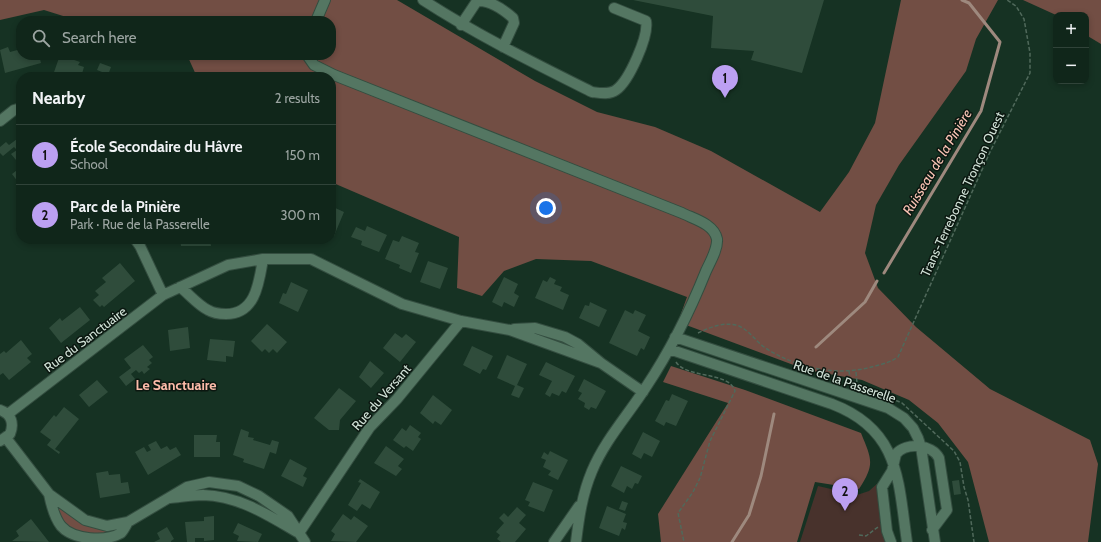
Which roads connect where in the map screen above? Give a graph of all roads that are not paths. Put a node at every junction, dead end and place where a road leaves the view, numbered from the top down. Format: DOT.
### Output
graph roads {
  1 [pos="325,0"];
  2 [pos="423,0"];
  3 [pos="614,8"];
  4 [pos="318,16"];
  5 [pos="461,25"];
  6 [pos="503,47"];
  7 [pos="311,60"];
  8 [pos="329,72"];
  9 [pos="336,76"];
  10 [pos="16,109"];
  11 [pos="0,121"];
  12 [pos="141,244"];
  13 [pos="263,259"];
  14 [pos="180,287"];
  15 [pos="163,295"];
  16 [pos="461,321"];
  17 [pos="675,337"];
  18 [pos="672,353"];
  19 [pos="643,392"];
  20 [pos="4,412"];
  21 [pos="3,440"];
  22 [pos="921,447"];
  23 [pos="894,464"];
  24 [pos="49,494"];
  25 [pos="165,499"];
  26 [pos="580,504"];
  27 [pos="128,522"];
  28 [pos="932,530"];
  29 [pos="299,533"];
  30 [pos="305,542"];
  31 [pos="554,542"];
  32 [pos="576,542"];
  33 [pos="891,542"];
  34 [pos="907,542"];
  35 [pos="935,542"];
  1 -- 4 [label="street"];
  2 -- 5 [label="street"];
  3 -- 6 [label="street"];
  5 -- 6 [label="street"];
  5 -- 6 [label="street"];
  7 -- 8 [label="street"];
  9 -- 17 [label="street"];
  10 -- 11 [label="street"];
  12 -- 15 [label="street"];
  13 -- 14 [label="street, Rue du Sanctuaire"];
  13 -- 14 [label="street"];
  13 -- 16 [label="street, Rue du Sanctuaire"];
  14 -- 15 [label="street, Rue du Sanctuaire"];
  15 -- 20 [label="street, Rue du Sanctuaire"];
  16 -- 19 [label="street, Rue du Sanctuaire"];
  16 -- 29 [label="street, Rue du Versant"];
  17 -- 18 [label="street"];
  17 -- 22 [label="street, Rue de la Passerelle"];
  18 -- 19 [label="street"];
  18 -- 23 [label="street, Rue de la Passerelle"];
  19 -- 26 [label="street"];
  20 -- 21 [label="street"];
  21 -- 24 [label="street"];
  22 -- 23 [label="street"];
  22 -- 28 [label="street, Rue de la Passerelle"];
  22 -- 28 [label="street"];
  23 -- 33 [label="street"];
  23 -- 34 [label="street, Rue de la Passerelle"];
  24 -- 27 [label="street"];
  24 -- 27 [label="street"];
  25 -- 27 [label="street"];
  25 -- 29 [label="street"];
  25 -- 29 [label="street"];
  26 -- 31 [label="street"];
  26 -- 32 [label="street"];
  28 -- 35 [label="street, Rue de la Passerelle"];
  29 -- 30 [label="street"];
}
